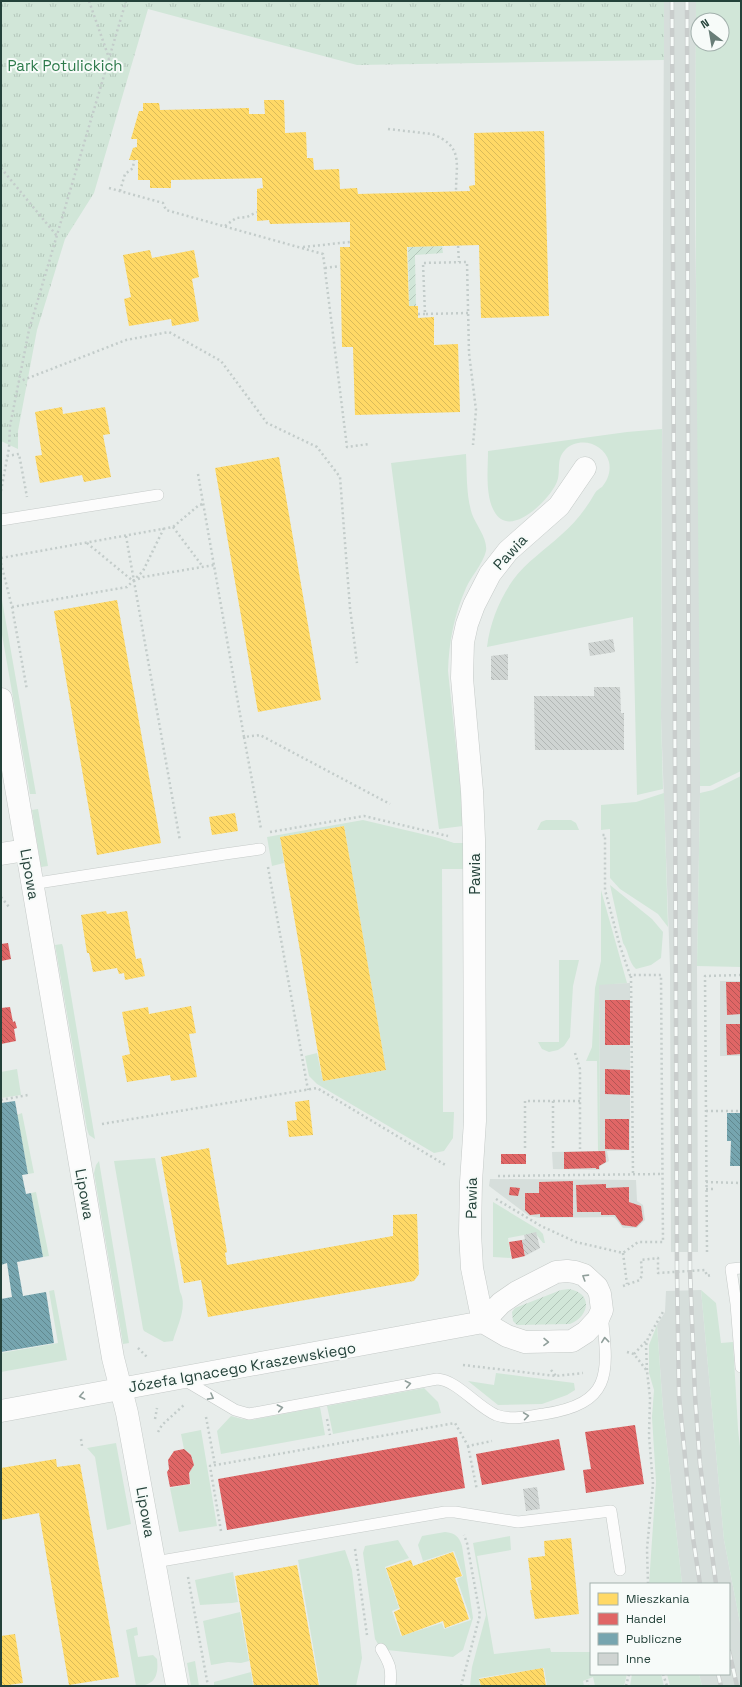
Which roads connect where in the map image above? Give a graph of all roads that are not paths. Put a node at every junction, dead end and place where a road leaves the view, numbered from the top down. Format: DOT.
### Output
graph roads {
  1 [pos="585,468"];
  2 [pos="158,495"];
  3 [pos="1,520"];
  4 [pos="1,700"];
  5 [pos="26,850"];
  6 [pos="260,850"];
  7 [pos="1,854"];
  8 [pos="31,884"];
  9 [pos="736,1269"];
  10 [pos="601,1302"];
  11 [pos="483,1322"];
  12 [pos="741,1366"];
  13 [pos="181,1378"];
  14 [pos="121,1389"];
  15 [pos="1,1411"];
  16 [pos="155,1562"];
  17 [pos="620,1570"];
  18 [pos="381,1649"];
  19 [pos="177,1686"];
  20 [pos="390,1686"];
  1 -- 11 [label="street, Pawia"];
  2 -- 3 [label="lane"];
  4 -- 5 [label="street, Lipowa"];
  5 -- 7 [label="street"];
  5 -- 8 [label="street, Lipowa"];
  6 -- 8 [label="lane"];
  8 -- 14 [label="street, Lipowa"];
  9 -- 12 [label="lane"];
  11 -- 10 [label="street, one-way"];
  10 -- 11 [label="street, one-way"];
  13 -- 10 [label="lane, one-way"];
  11 -- 13 [label="street, Józefa Ignacego Kraszewskiego"];
  13 -- 14 [label="street, Józefa Ignacego Kraszewskiego"];
  14 -- 15 [label="street, Józefa Ignacego Kraszewskiego, one-way"];
  14 -- 16 [label="street, Lipowa"];
  16 -- 17 [label="lane"];
  16 -- 19 [label="street, Lipowa"];
  18 -- 20 [label="lane"];
}
